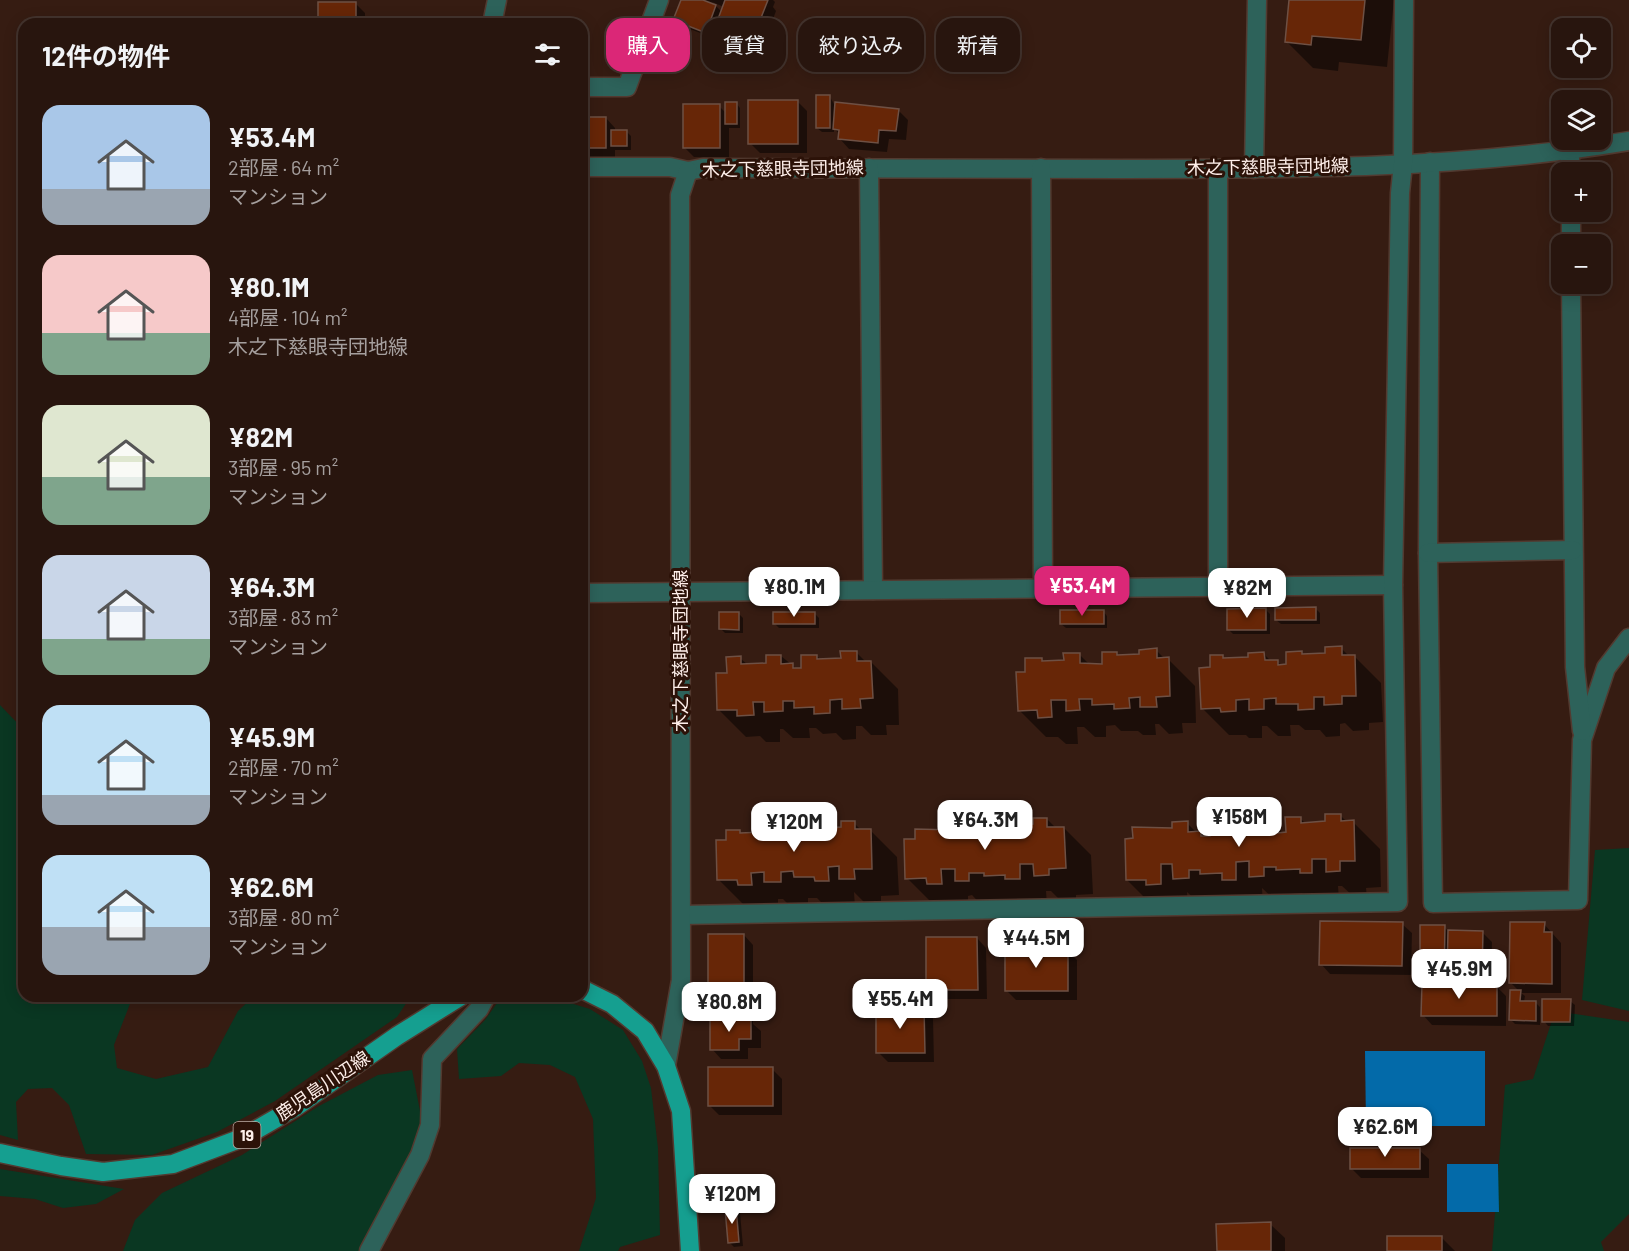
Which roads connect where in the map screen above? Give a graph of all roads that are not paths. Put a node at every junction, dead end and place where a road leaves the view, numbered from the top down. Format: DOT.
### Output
graph roads {
  1 [pos="497,0"];
  2 [pos="659,0"];
  3 [pos="1257,0"];
  4 [pos="1404,0"];
  5 [pos="493,18"];
  6 [pos="588,87"];
  7 [pos="1629,141"];
  8 [pos="1611,144"];
  9 [pos="1570,150"];
  10 [pos="1430,162"];
  11 [pos="1570,162"];
  12 [pos="1403,164"];
  13 [pos="588,167"];
  14 [pos="869,168"];
  15 [pos="1041,168"];
  16 [pos="1218,169"];
  17 [pos="1254,169"];
  18 [pos="688,171"];
  19 [pos="1571,294"];
  20 [pos="1573,550"];
  21 [pos="1428,553"];
  22 [pos="1393,585"];
  23 [pos="1218,586"];
  24 [pos="1043,588"];
  25 [pos="873,590"];
  26 [pos="681,592"];
  27 [pos="588,593"];
  28 [pos="1629,638"];
  29 [pos="1582,740"];
  30 [pos="682,915"];
  31 [pos="588,992"];
  32 [pos="451,1002"];
  33 [pos="483,1002"];
  34 [pos="666,1066"];
  35 [pos="0,1154"];
  36 [pos="369,1251"];
  37 [pos="690,1251"];
  1 -- 5 [label="street"];
  2 -- 6 [label="street"];
  3 -- 17 [label="street"];
  4 -- 12 [label="street"];
  7 -- 8 [label="street, 木之下慈眼寺団地線"];
  9 -- 10 [label="street, 木之下慈眼寺団地線"];
  9 -- 11 [label="street"];
  10 -- 12 [label="street, 木之下慈眼寺団地線"];
  10 -- 21 [label="street"];
  12 -- 17 [label="street, 木之下慈眼寺団地線"];
  12 -- 22 [label="street"];
  13 -- 18 [label="street"];
  14 -- 15 [label="street, 木之下慈眼寺団地線"];
  14 -- 18 [label="street, 木之下慈眼寺団地線"];
  14 -- 25 [label="street"];
  15 -- 16 [label="street, 木之下慈眼寺団地線"];
  15 -- 24 [label="street"];
  16 -- 17 [label="street, 木之下慈眼寺団地線"];
  16 -- 23 [label="street"];
  18 -- 26 [label="street, 木之下慈眼寺団地線"];
  19 -- 20 [label="street"];
  20 -- 21 [label="street"];
  20 -- 29 [label="street"];
  21 -- 29 [label="street"];
  22 -- 23 [label="street"];
  22 -- 30 [label="street"];
  23 -- 24 [label="street"];
  24 -- 25 [label="street"];
  25 -- 26 [label="street"];
  26 -- 27 [label="street"];
  26 -- 30 [label="street, 木之下慈眼寺団地線"];
  28 -- 29 [label="street"];
  30 -- 34 [label="street, 木之下慈眼寺団地線"];
  31 -- 34 [label="main road"];
  32 -- 35 [label="main road, 鹿児島川辺線 / 19"];
  33 -- 36 [label="street"];
  34 -- 37 [label="main road"];
}
